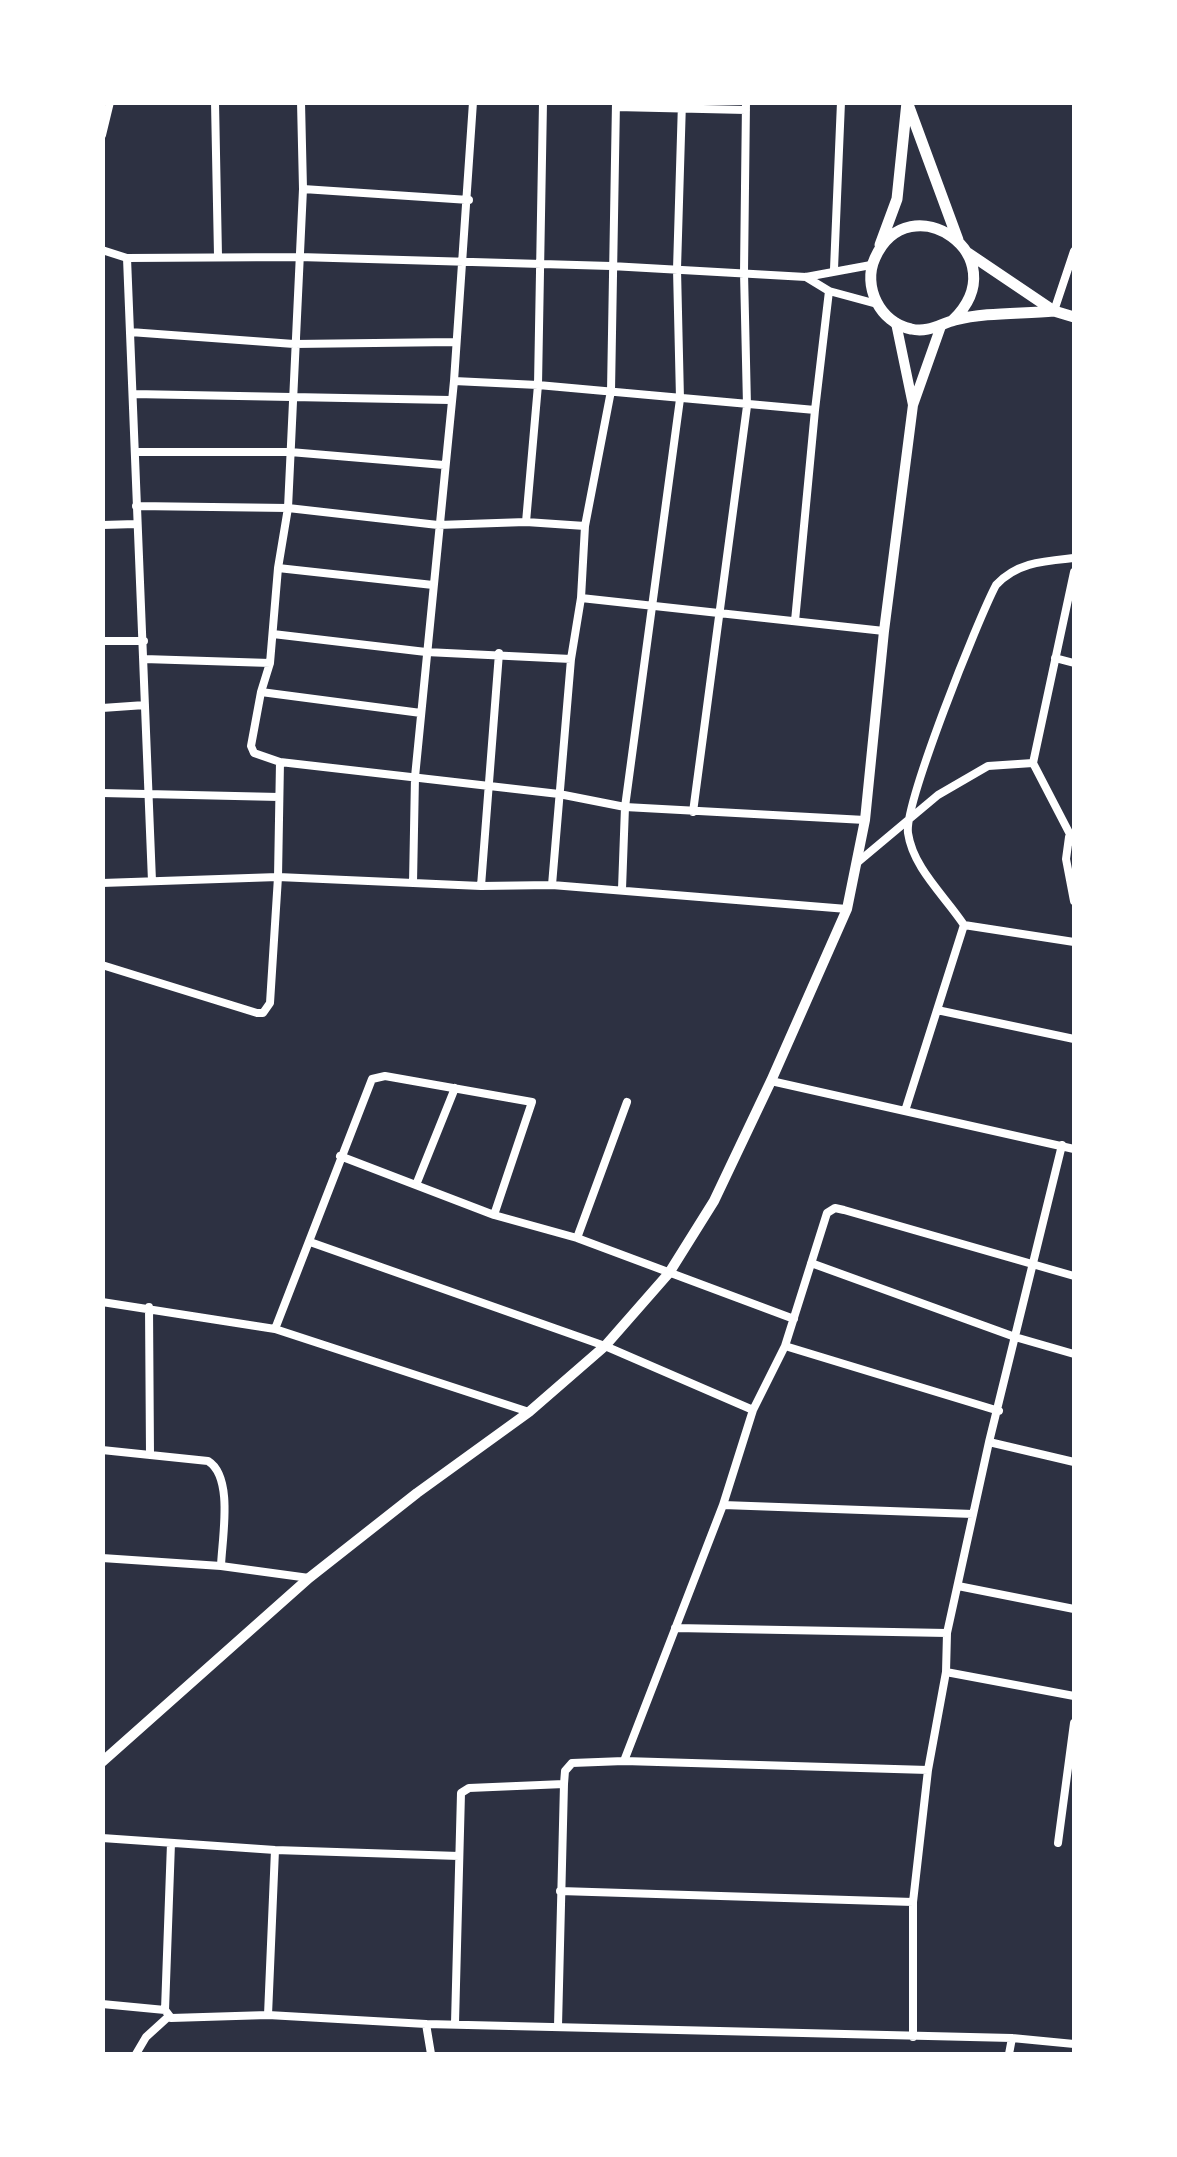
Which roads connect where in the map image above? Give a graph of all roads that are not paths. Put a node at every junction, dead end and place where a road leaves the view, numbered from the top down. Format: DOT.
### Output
graph roads {
  1 [pos="110,102"];
  2 [pos="216,102"];
  3 [pos="300,102"];
  4 [pos="473,102"];
  5 [pos="543,102"];
  6 [pos="841,102"];
  7 [pos="907,103"];
  8 [pos="616,105"];
  9 [pos="682,106"];
  10 [pos="746,106"];
  11 [pos="102,135"];
  12 [pos="303,189"];
  13 [pos="468,200"];
  14 [pos="958,240"];
  15 [pos="879,248"];
  16 [pos="102,250"];
  17 [pos="1074,251"];
  18 [pos="968,253"];
  19 [pos="218,256"];
  20 [pos="299,257"];
  21 [pos="127,258"];
  22 [pos="463,263"];
  23 [pos="871,265"];
  24 [pos="538,266"];
  25 [pos="611,266"];
  26 [pos="678,269"];
  27 [pos="834,270"];
  28 [pos="744,272"];
  29 [pos="806,277"];
  30 [pos="829,291"];
  31 [pos="877,304"];
  32 [pos="1054,311"];
  33 [pos="1074,317"];
  34 [pos="947,323"];
  35 [pos="896,324"];
  36 [pos="130,332"];
  37 [pos="455,342"];
  38 [pos="294,344"];
  39 [pos="454,381"];
  40 [pos="538,385"];
  41 [pos="611,392"];
  42 [pos="132,394"];
  43 [pos="292,397"];
  44 [pos="680,399"];
  45 [pos="450,400"];
  46 [pos="747,406"];
  47 [pos="913,406"];
  48 [pos="815,410"];
  49 [pos="135,452"];
  50 [pos="290,452"];
  51 [pos="444,464"];
  52 [pos="136,506"];
  53 [pos="288,508"];
  54 [pos="526,522"];
  55 [pos="136,524"];
  56 [pos="102,525"];
  57 [pos="438,525"];
  58 [pos="585,526"];
  59 [pos="1074,558"];
  60 [pos="278,568"];
  61 [pos="1074,572"];
  62 [pos="432,584"];
  63 [pos="582,598"];
  64 [pos="654,605"];
  65 [pos="720,612"];
  66 [pos="795,621"];
  67 [pos="884,631"];
  68 [pos="273,634"];
  69 [pos="102,641"];
  70 [pos="144,642"];
  71 [pos="426,652"];
  72 [pos="499,653"];
  73 [pos="1055,658"];
  74 [pos="144,659"];
  75 [pos="572,659"];
  76 [pos="270,663"];
  77 [pos="1074,663"];
  78 [pos="261,692"];
  79 [pos="145,705"];
  80 [pos="102,708"];
  81 [pos="420,713"];
  82 [pos="280,762"];
  83 [pos="1033,763"];
  84 [pos="414,777"];
  85 [pos="488,788"];
  86 [pos="102,794"];
  87 [pos="558,794"];
  88 [pos="149,796"];
  89 [pos="279,797"];
  90 [pos="625,806"];
  91 [pos="693,812"];
  92 [pos="865,820"];
  93 [pos="908,822"];
  94 [pos="1072,839"];
  95 [pos="858,862"];
  96 [pos="278,877"];
  97 [pos="152,881"];
  98 [pos="413,882"];
  99 [pos="102,883"];
  100 [pos="552,885"];
  101 [pos="481,886"];
  102 [pos="622,889"];
  103 [pos="1074,902"];
  104 [pos="846,910"];
  105 [pos="964,925"];
  106 [pos="1074,942"];
  107 [pos="102,965"];
  108 [pos="936,1010"];
  109 [pos="1074,1039"];
  110 [pos="772,1081"];
  111 [pos="455,1088"];
  112 [pos="627,1102"];
  113 [pos="905,1111"];
  114 [pos="1062,1146"];
  115 [pos="1074,1148"];
  116 [pos="340,1156"];
  117 [pos="416,1185"];
  118 [pos="494,1214"];
  119 [pos="577,1238"];
  120 [pos="310,1242"];
  121 [pos="811,1263"];
  122 [pos="1032,1264"];
  123 [pos="669,1273"];
  124 [pos="1074,1276"];
  125 [pos="102,1302"];
  126 [pos="150,1307"];
  127 [pos="794,1319"];
  128 [pos="275,1329"];
  129 [pos="1015,1337"];
  130 [pos="605,1346"];
  131 [pos="785,1346"];
  132 [pos="1074,1354"];
  133 [pos="753,1410"];
  134 [pos="999,1411"];
  135 [pos="530,1412"];
  136 [pos="989,1442"];
  137 [pos="102,1450"];
  138 [pos="150,1454"];
  139 [pos="1074,1462"];
  140 [pos="724,1505"];
  141 [pos="972,1514"];
  142 [pos="102,1558"];
  143 [pos="221,1566"];
  144 [pos="308,1578"];
  145 [pos="958,1586"];
  146 [pos="1074,1609"];
  147 [pos="675,1628"];
  148 [pos="947,1633"];
  149 [pos="946,1672"];
  150 [pos="1074,1696"];
  151 [pos="1074,1724"];
  152 [pos="624,1761"];
  153 [pos="102,1762"];
  154 [pos="928,1770"];
  155 [pos="564,1784"];
  156 [pos="102,1838"];
  157 [pos="171,1843"];
  158 [pos="1058,1843"];
  159 [pos="275,1850"];
  160 [pos="459,1856"];
  161 [pos="560,1891"];
  162 [pos="913,1902"];
  163 [pos="102,2004"];
  164 [pos="166,2014"];
  165 [pos="268,2016"];
  166 [pos="454,2023"];
  167 [pos="426,2024"];
  168 [pos="558,2026"];
  169 [pos="913,2037"];
  170 [pos="1012,2038"];
  171 [pos="1074,2044"];
  172 [pos="136,2054"];
  173 [pos="431,2054"];
  174 [pos="1009,2054"];
  1 -- 11 [label="street"];
  2 -- 19 [label="street"];
  3 -- 12 [label="street"];
  4 -- 13 [label="street"];
  5 -- 24 [label="street"];
  6 -- 27 [label="street"];
  7 -- 14 [label="main road"];
  7 -- 15 [label="main road"];
  8 -- 9 [label="street"];
  8 -- 25 [label="street"];
  9 -- 10 [label="street"];
  9 -- 26 [label="street"];
  10 -- 28 [label="street"];
  12 -- 13 [label="street"];
  12 -- 20 [label="street"];
  13 -- 22 [label="street"];
  14 -- 15 [label="main road"];
  14 -- 18 [label="main road"];
  15 -- 23 [label="main road"];
  16 -- 21 [label="street"];
  17 -- 32 [label="street"];
  18 -- 32 [label="main road"];
  18 -- 34 [label="main road"];
  19 -- 20 [label="street"];
  19 -- 21 [label="street"];
  20 -- 22 [label="street"];
  20 -- 38 [label="street"];
  21 -- 36 [label="street"];
  22 -- 24 [label="street"];
  22 -- 37 [label="street"];
  23 -- 27 [label="street"];
  23 -- 31 [label="main road"];
  24 -- 25 [label="street"];
  24 -- 40 [label="street"];
  25 -- 26 [label="street"];
  25 -- 41 [label="street"];
  26 -- 28 [label="street"];
  26 -- 44 [label="street"];
  27 -- 29 [label="street"];
  28 -- 29 [label="street"];
  28 -- 46 [label="street"];
  29 -- 30 [label="street"];
  30 -- 31 [label="street"];
  30 -- 48 [label="street"];
  31 -- 35 [label="main road"];
  32 -- 33 [label="main road"];
  32 -- 34 [label="main road"];
  34 -- 35 [label="main road"];
  34 -- 47 [label="street"];
  35 -- 47 [label="street"];
  36 -- 38 [label="street"];
  36 -- 42 [label="street"];
  37 -- 38 [label="street"];
  37 -- 39 [label="street"];
  38 -- 43 [label="street"];
  39 -- 40 [label="street"];
  39 -- 45 [label="street"];
  40 -- 41 [label="street"];
  40 -- 54 [label="street"];
  41 -- 44 [label="street"];
  41 -- 58 [label="street"];
  42 -- 43 [label="street"];
  42 -- 49 [label="street"];
  43 -- 45 [label="street"];
  43 -- 50 [label="street"];
  44 -- 46 [label="street"];
  44 -- 64 [label="street"];
  45 -- 51 [label="street"];
  46 -- 48 [label="street"];
  46 -- 65 [label="street"];
  47 -- 67 [label="street"];
  48 -- 66 [label="street"];
  49 -- 50 [label="street"];
  49 -- 52 [label="street"];
  50 -- 51 [label="street"];
  50 -- 53 [label="street"];
  51 -- 57 [label="street"];
  52 -- 53 [label="street"];
  52 -- 55 [label="street"];
  53 -- 57 [label="street"];
  53 -- 60 [label="street"];
  54 -- 57 [label="street"];
  54 -- 58 [label="street"];
  55 -- 56 [label="street"];
  55 -- 70 [label="street"];
  57 -- 62 [label="street"];
  58 -- 63 [label="street"];
  59 -- 93 [label="street"];
  60 -- 62 [label="street"];
  60 -- 68 [label="street"];
  61 -- 73 [label="street"];
  62 -- 71 [label="street"];
  63 -- 64 [label="street"];
  63 -- 75 [label="street"];
  64 -- 65 [label="street"];
  64 -- 90 [label="street"];
  65 -- 66 [label="street"];
  65 -- 91 [label="street"];
  66 -- 67 [label="street"];
  67 -- 92 [label="street"];
  68 -- 71 [label="street"];
  68 -- 76 [label="street"];
  69 -- 70 [label="street"];
  70 -- 74 [label="street"];
  71 -- 72 [label="street"];
  71 -- 81 [label="street"];
  72 -- 75 [label="street"];
  72 -- 85 [label="street"];
  73 -- 77 [label="street"];
  73 -- 83 [label="street"];
  74 -- 76 [label="street"];
  74 -- 79 [label="street"];
  75 -- 87 [label="street"];
  76 -- 78 [label="street"];
  78 -- 81 [label="street"];
  78 -- 82 [label="street"];
  79 -- 80 [label="street"];
  79 -- 88 [label="street"];
  81 -- 84 [label="street"];
  82 -- 84 [label="street"];
  82 -- 89 [label="street"];
  83 -- 93 [label="street"];
  83 -- 94 [label="street"];
  84 -- 85 [label="street"];
  84 -- 98 [label="street"];
  85 -- 87 [label="street"];
  85 -- 101 [label="street"];
  86 -- 88 [label="street"];
  87 -- 90 [label="street"];
  87 -- 100 [label="street"];
  88 -- 89 [label="street"];
  88 -- 97 [label="street"];
  89 -- 96 [label="street"];
  90 -- 91 [label="street"];
  90 -- 102 [label="street"];
  91 -- 92 [label="street"];
  92 -- 95 [label="street"];
  93 -- 95 [label="street"];
  93 -- 105 [label="street"];
  94 -- 103 [label="street"];
  95 -- 104 [label="street"];
  96 -- 97 [label="street"];
  96 -- 98 [label="street"];
  96 -- 107 [label="street"];
  97 -- 99 [label="street"];
  98 -- 101 [label="street"];
  100 -- 101 [label="street"];
  100 -- 102 [label="street"];
  102 -- 104 [label="street"];
  104 -- 110 [label="street"];
  105 -- 106 [label="street"];
  105 -- 108 [label="street"];
  108 -- 109 [label="street"];
  108 -- 113 [label="street"];
  110 -- 113 [label="street"];
  110 -- 123 [label="street"];
  111 -- 116 [label="street"];
  111 -- 117 [label="street"];
  111 -- 118 [label="street"];
  112 -- 119 [label="street"];
  113 -- 114 [label="street"];
  114 -- 115 [label="street"];
  114 -- 122 [label="street"];
  116 -- 117 [label="street"];
  116 -- 120 [label="street"];
  117 -- 118 [label="street"];
  118 -- 119 [label="street"];
  119 -- 123 [label="street"];
  120 -- 128 [label="street"];
  120 -- 130 [label="street"];
  121 -- 122 [label="street"];
  121 -- 127 [label="street"];
  121 -- 129 [label="street"];
  122 -- 124 [label="street"];
  122 -- 129 [label="street"];
  123 -- 127 [label="street"];
  123 -- 130 [label="street"];
  125 -- 126 [label="street"];
  126 -- 128 [label="street"];
  126 -- 138 [label="street"];
  127 -- 131 [label="street"];
  128 -- 135 [label="street"];
  129 -- 132 [label="street"];
  129 -- 134 [label="street"];
  130 -- 133 [label="street"];
  130 -- 135 [label="street"];
  131 -- 133 [label="street"];
  131 -- 134 [label="street"];
  133 -- 140 [label="street"];
  134 -- 136 [label="street"];
  135 -- 144 [label="street"];
  136 -- 139 [label="street"];
  136 -- 141 [label="street"];
  137 -- 138 [label="street"];
  138 -- 143 [label="street"];
  140 -- 141 [label="street"];
  140 -- 147 [label="street"];
  141 -- 145 [label="street"];
  142 -- 143 [label="street"];
  143 -- 144 [label="street"];
  144 -- 153 [label="street"];
  145 -- 146 [label="street"];
  145 -- 148 [label="street"];
  147 -- 148 [label="street"];
  147 -- 152 [label="street"];
  148 -- 149 [label="street"];
  149 -- 150 [label="street"];
  149 -- 154 [label="street"];
  151 -- 158 [label="street"];
  152 -- 154 [label="street"];
  152 -- 155 [label="street"];
  154 -- 162 [label="street"];
  155 -- 160 [label="street"];
  155 -- 161 [label="street"];
  156 -- 157 [label="street"];
  157 -- 159 [label="street"];
  157 -- 164 [label="street"];
  159 -- 160 [label="street"];
  159 -- 165 [label="street"];
  160 -- 166 [label="street"];
  161 -- 162 [label="street"];
  161 -- 168 [label="street"];
  162 -- 169 [label="street"];
  163 -- 164 [label="street"];
  164 -- 165 [label="street"];
  164 -- 172 [label="street"];
  165 -- 167 [label="street"];
  166 -- 167 [label="street"];
  166 -- 168 [label="street"];
  167 -- 173 [label="street"];
  168 -- 169 [label="street"];
  169 -- 170 [label="street"];
  170 -- 171 [label="street"];
  170 -- 174 [label="street"];
}
